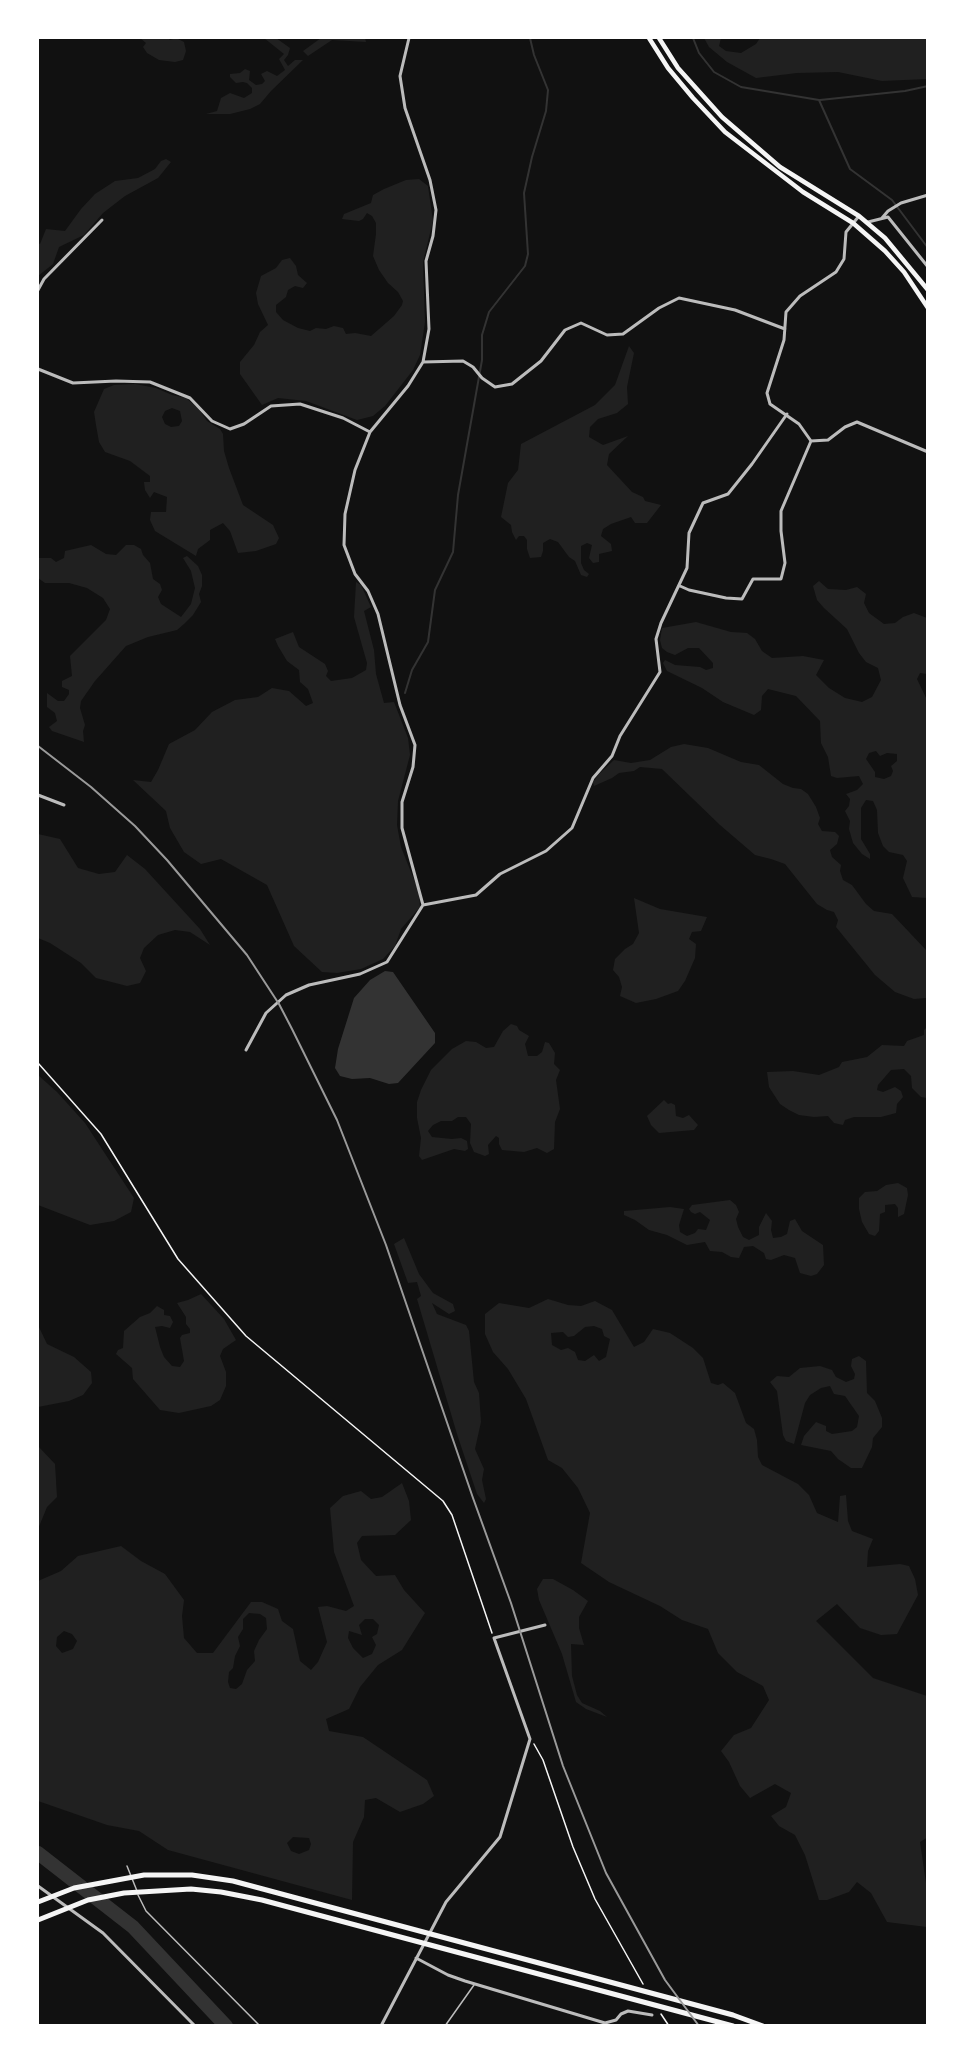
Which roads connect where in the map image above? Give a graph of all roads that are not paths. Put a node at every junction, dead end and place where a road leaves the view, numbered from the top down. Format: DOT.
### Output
graph roads {
  1 [pos="409,38"];
  2 [pos="649,38"];
  3 [pos="659,38"];
  4 [pos="927,195"];
  5 [pos="859,216"];
  6 [pos="880,219"];
  7 [pos="102,220"];
  8 [pos="853,223"];
  9 [pos="866,223"];
  10 [pos="927,267"];
  11 [pos="38,290"];
  12 [pos="927,290"];
  13 [pos="927,308"];
  14 [pos="785,329"];
  15 [pos="423,362"];
  16 [pos="38,369"];
  17 [pos="787,414"];
  18 [pos="370,432"];
  19 [pos="811,441"];
  20 [pos="927,452"];
  21 [pos="680,586"];
  22 [pos="38,795"];
  23 [pos="64,805"];
  24 [pos="423,905"];
  25 [pos="246,1050"];
  26 [pos="545,1625"];
  27 [pos="127,1866"];
  28 [pos="38,1886"];
  29 [pos="38,1902"];
  30 [pos="38,1920"];
  31 [pos="416,1958"];
  32 [pos="475,1984"];
  33 [pos="652,2015"];
  34 [pos="614,2023"];
  35 [pos="195,2025"];
  36 [pos="260,2025"];
  37 [pos="381,2025"];
  38 [pos="445,2025"];
  39 [pos="733,2025"];
  40 [pos="763,2025"];
  1 -- 15 [label="street"];
  2 -- 8 [label="main road"];
  3 -- 5 [label="main road"];
  4 -- 6 [label="street"];
  5 -- 8 [label="street"];
  5 -- 9 [label="main road"];
  6 -- 9 [label="street"];
  6 -- 10 [label="street"];
  7 -- 11 [label="street"];
  8 -- 13 [label="main road"];
  8 -- 14 [label="street"];
  9 -- 12 [label="main road"];
  14 -- 15 [label="street"];
  14 -- 17 [label="street"];
  15 -- 18 [label="street"];
  16 -- 18 [label="street"];
  17 -- 19 [label="street"];
  17 -- 21 [label="street"];
  18 -- 24 [label="street"];
  19 -- 20 [label="street"];
  19 -- 21 [label="street"];
  21 -- 24 [label="street"];
  22 -- 23 [label="street"];
  24 -- 25 [label="street"];
  26 -- 31 [label="street"];
  27 -- 36 [label="lane"];
  28 -- 35 [label="street"];
  29 -- 40 [label="highway"];
  30 -- 39 [label="highway"];
  31 -- 32 [label="street"];
  31 -- 37 [label="street"];
  32 -- 34 [label="street"];
  32 -- 38 [label="lane"];
  33 -- 34 [label="street"];
}
